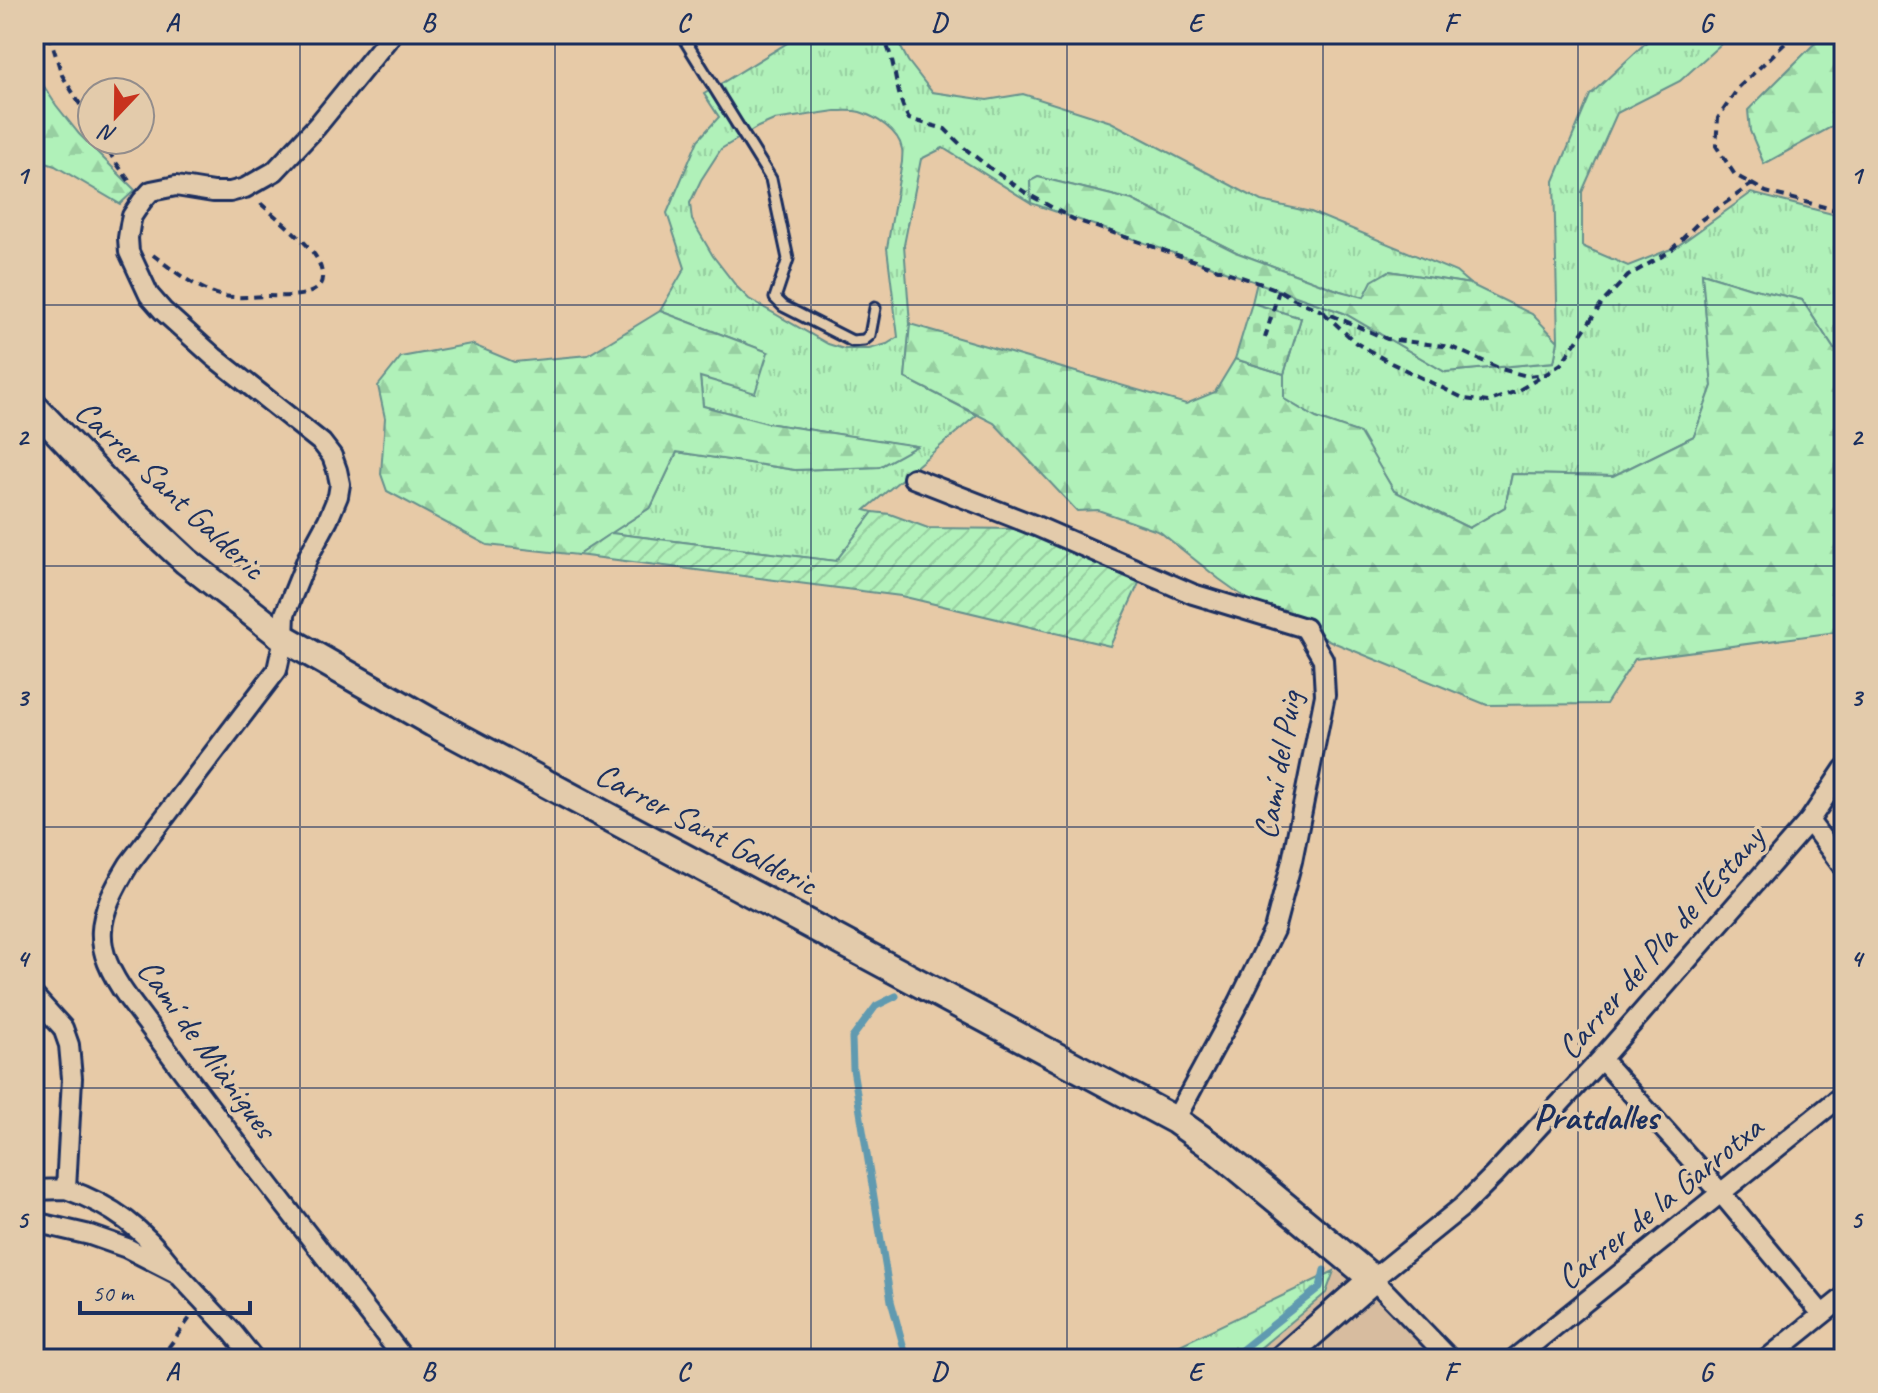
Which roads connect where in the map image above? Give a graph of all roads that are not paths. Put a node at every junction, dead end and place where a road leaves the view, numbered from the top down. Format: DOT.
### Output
graph roads {
  1 [pos="392,34"];
  2 [pos="681,34"];
  3 [pos="875,308"];
  4 [pos="34,407"];
  5 [pos="913,478"];
  6 [pos="284,626"];
  7 [pos="1844,769"];
  8 [pos="1809,821"];
  9 [pos="1844,868"];
  10 [pos="34,996"];
  11 [pos="1601,1059"];
  12 [pos="1844,1094"];
  13 [pos="1175,1120"];
  14 [pos="66,1189"];
  15 [pos="34,1190"];
  16 [pos="1721,1193"];
  17 [pos="34,1222"];
  18 [pos="178,1274"];
  19 [pos="1373,1279"];
  20 [pos="1844,1297"];
  21 [pos="1822,1314"];
  22 [pos="254,1359"];
  23 [pos="404,1359"];
  24 [pos="1282,1359"];
  25 [pos="1450,1359"];
  26 [pos="1514,1359"];
  27 [pos="1767,1359"];
  1 -- 6 [label="street, Camí de Miànigues"];
  2 -- 3 [label="lane"];
  4 -- 6 [label="street, Carrer Sant Galderic"];
  5 -- 13 [label="street, Camí del Puig"];
  6 -- 13 [label="street, Carrer Sant Galderic"];
  6 -- 23 [label="street, Camí de Miànigues"];
  7 -- 8 [label="street, Carrer del Pla de l'Estany"];
  8 -- 9 [label="street"];
  8 -- 11 [label="street, Carrer del Pla de l'Estany"];
  10 -- 14 [label="street"];
  11 -- 16 [label="street"];
  11 -- 19 [label="street, Carrer del Pla de l'Estany"];
  12 -- 16 [label="street, Carrer de la Garrotxa"];
  13 -- 19 [label="street, Carrer Sant Galderic"];
  14 -- 15 [label="street"];
  14 -- 18 [label="street"];
  16 -- 21 [label="street"];
  16 -- 26 [label="street, Carrer de la Garrotxa"];
  17 -- 18 [label="street"];
  18 -- 22 [label="street"];
  19 -- 24 [label="street"];
  19 -- 25 [label="street"];
  20 -- 21 [label="street"];
  21 -- 27 [label="street"];
}
